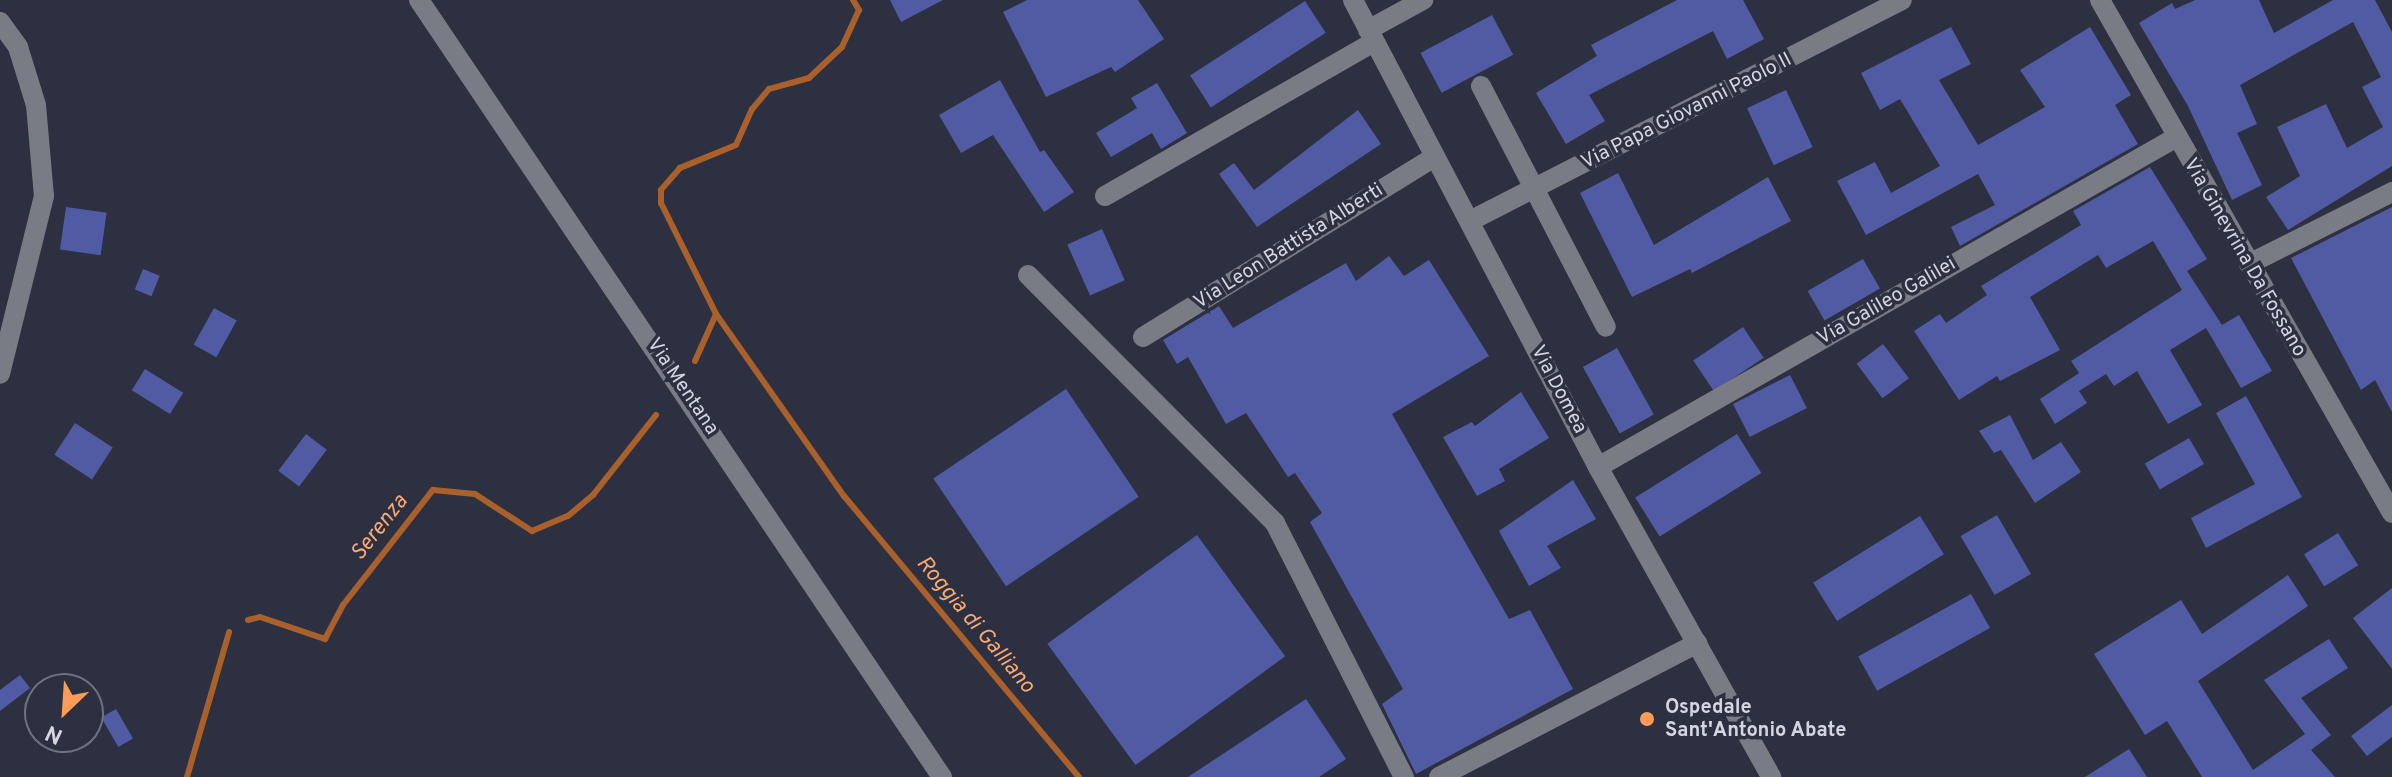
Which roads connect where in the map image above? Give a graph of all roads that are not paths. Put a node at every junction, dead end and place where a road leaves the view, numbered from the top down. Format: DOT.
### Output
graph roads {
  1 [pos="419,0"];
  2 [pos="1353,0"];
  3 [pos="1423,0"];
  4 [pos="1902,0"];
  5 [pos="2100,0"];
  6 [pos="0,22"];
  7 [pos="1371,36"];
  8 [pos="1481,86"];
  9 [pos="2175,138"];
  10 [pos="1435,157"];
  11 [pos="1530,190"];
  12 [pos="2392,192"];
  13 [pos="1105,196"];
  14 [pos="1470,221"];
  15 [pos="2249,264"];
  16 [pos="1028,275"];
  17 [pos="1606,327"];
  18 [pos="1143,337"];
  19 [pos="0,374"];
  20 [pos="1598,467"];
  21 [pos="2392,513"];
  22 [pos="1697,643"];
  23 [pos="942,777"];
  24 [pos="1404,777"];
  25 [pos="1439,777"];
  26 [pos="1771,777"];
  1 -- 23 [label="street, Via Mentana"];
  2 -- 7 [label="street, Via Domea"];
  3 -- 7 [label="street"];
  4 -- 11 [label="street, Via Papa Giovanni Paolo II"];
  5 -- 9 [label="street, Via Ginevrina Da Fossano"];
  6 -- 19 [label="street"];
  7 -- 10 [label="street, Via Domea"];
  7 -- 13 [label="street"];
  8 -- 11 [label="street"];
  9 -- 15 [label="street, Via Ginevrina Da Fossano"];
  9 -- 20 [label="street, Via Galileo Galilei"];
  10 -- 14 [label="street, Via Domea"];
  10 -- 18 [label="street, Via Leon Battista Alberti"];
  11 -- 14 [label="street, Via Papa Giovanni Paolo II"];
  11 -- 17 [label="street"];
  12 -- 15 [label="street"];
  14 -- 20 [label="street, Via Domea"];
  15 -- 21 [label="street, Via Ginevrina Da Fossano"];
  16 -- 24 [label="street"];
  20 -- 22 [label="street, Via Domea"];
  22 -- 25 [label="street"];
  22 -- 26 [label="street, Via Domea"];
}
